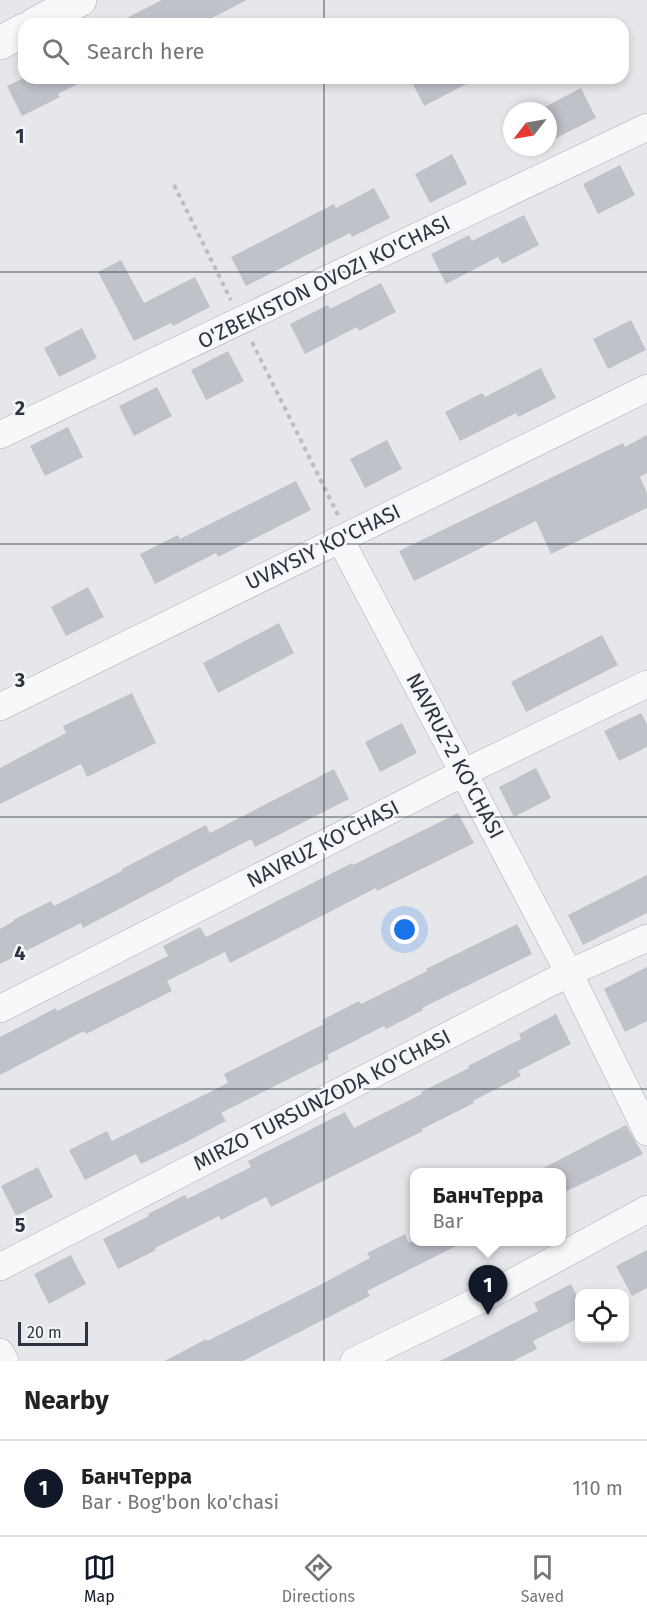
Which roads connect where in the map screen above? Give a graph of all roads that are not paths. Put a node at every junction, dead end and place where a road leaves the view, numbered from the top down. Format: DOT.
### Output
graph roads {
  1 [pos="80,0"];
  2 [pos="39,17"];
  3 [pos="18,31"];
  4 [pos="0,43"];
  5 [pos="647,127"];
  6 [pos="647,388"];
  7 [pos="0,435"];
  8 [pos="344,537"];
  9 [pos="647,684"];
  10 [pos="0,706"];
  11 [pos="463,773"];
  12 [pos="647,938"];
  13 [pos="569,973"];
  14 [pos="0,1008"];
  15 [pos="647,1132"];
  16 [pos="647,1209"];
  17 [pos="0,1267"];
  18 [pos="0,1352"];
  19 [pos="5,1361"];
  20 [pos="354,1361"];
  1 -- 2 [label="street"];
  3 -- 4 [label="street"];
  5 -- 7 [label="street, O'ZBEKISTON OVOZI KO'CHASI"];
  6 -- 8 [label="street, UVAYSIY KO'CHASI"];
  8 -- 10 [label="street, UVAYSIY KO'CHASI"];
  8 -- 11 [label="street, NAVRUZ-2 KO'CHASI"];
  9 -- 11 [label="street, NAVRUZ KO'CHASI"];
  11 -- 13 [label="street, NAVRUZ-2 KO'CHASI"];
  11 -- 14 [label="street, NAVRUZ KO'CHASI"];
  12 -- 13 [label="street, MIRZO TURSUNZODA KO'CHASI"];
  13 -- 15 [label="street, NAVRUZ-2 KO'CHASI"];
  13 -- 17 [label="street, MIRZO TURSUNZODA KO'CHASI"];
  16 -- 20 [label="street"];
  18 -- 19 [label="street"];
}
